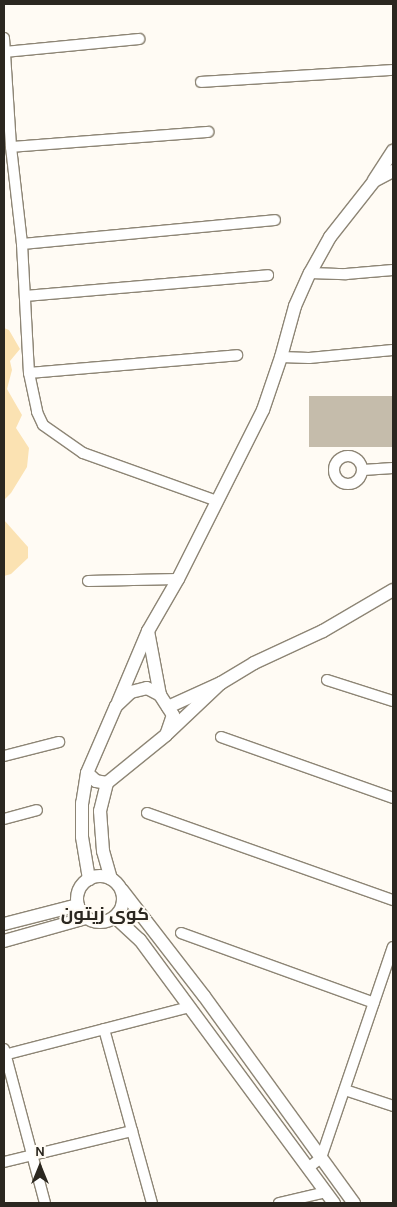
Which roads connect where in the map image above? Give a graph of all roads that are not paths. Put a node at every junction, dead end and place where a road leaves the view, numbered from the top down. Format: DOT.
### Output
graph roads {
  1 [pos="4,38"];
  2 [pos="140,39"];
  3 [pos="4,52"];
  4 [pos="393,70"];
  5 [pos="201,82"];
  6 [pos="208,132"];
  7 [pos="11,147"];
  8 [pos="393,151"];
  9 [pos="393,171"];
  10 [pos="374,181"];
  11 [pos="275,220"];
  12 [pos="22,244"];
  13 [pos="393,270"];
  14 [pos="310,273"];
  15 [pos="268,275"];
  16 [pos="25,296"];
  17 [pos="393,350"];
  18 [pos="237,355"];
  19 [pos="281,357"];
  20 [pos="29,373"];
  21 [pos="393,468"];
  22 [pos="363,470"];
  23 [pos="217,501"];
  24 [pos="178,579"];
  25 [pos="88,581"];
  26 [pos="393,590"];
  27 [pos="148,631"];
  28 [pos="327,680"];
  29 [pos="221,683"];
  30 [pos="160,695"];
  31 [pos="393,701"];
  32 [pos="116,706"];
  33 [pos="168,707"];
  34 [pos="166,735"];
  35 [pos="221,737"];
  36 [pos="59,742"];
  37 [pos="4,756"];
  38 [pos="87,773"];
  39 [pos="107,783"];
  40 [pos="393,798"];
  41 [pos="37,810"];
  42 [pos="147,813"];
  43 [pos="4,819"];
  44 [pos="89,879"];
  45 [pos="111,879"];
  46 [pos="122,890"];
  47 [pos="393,900"];
  48 [pos="78,905"];
  49 [pos="86,918"];
  50 [pos="115,918"];
  51 [pos="4,924"];
  52 [pos="181,933"];
  53 [pos="4,941"];
  54 [pos="393,947"];
  55 [pos="374,1003"];
  56 [pos="189,1007"];
  57 [pos="104,1029"];
  58 [pos="4,1053"];
  59 [pos="345,1090"];
  60 [pos="393,1106"];
  61 [pos="132,1131"];
  62 [pos="32,1156"];
  63 [pos="321,1158"];
  64 [pos="4,1162"];
  65 [pos="308,1168"];
  66 [pos="326,1192"];
  67 [pos="45,1203"];
  68 [pos="152,1203"];
  69 [pos="279,1203"];
  70 [pos="334,1203"];
  71 [pos="354,1203"];
  1 -- 3 [label="street"];
  2 -- 3 [label="street"];
  3 -- 7 [label="street"];
  4 -- 5 [label="street"];
  6 -- 7 [label="street"];
  7 -- 12 [label="street"];
  8 -- 10 [label="street"];
  9 -- 10 [label="street"];
  10 -- 14 [label="street"];
  11 -- 12 [label="street"];
  12 -- 16 [label="street"];
  13 -- 14 [label="street"];
  14 -- 19 [label="street"];
  15 -- 16 [label="street"];
  16 -- 20 [label="street"];
  17 -- 19 [label="street"];
  18 -- 20 [label="street"];
  19 -- 23 [label="street"];
  20 -- 23 [label="street"];
  21 -- 22 [label="street"];
  23 -- 24 [label="street"];
  24 -- 25 [label="street"];
  24 -- 27 [label="street"];
  26 -- 29 [label="street"];
  27 -- 30 [label="street"];
  27 -- 32 [label="street"];
  28 -- 31 [label="street"];
  29 -- 33 [label="street"];
  29 -- 34 [label="street"];
  30 -- 32 [label="street"];
  30 -- 33 [label="street"];
  32 -- 38 [label="street"];
  33 -- 34 [label="street"];
  34 -- 39 [label="street"];
  35 -- 40 [label="street"];
  36 -- 37 [label="street"];
  38 -- 39 [label="street"];
  38 -- 44 [label="street"];
  39 -- 45 [label="street"];
  41 -- 43 [label="street"];
  42 -- 47 [label="street"];
  44 -- 45 [label="street"];
  44 -- 48 [label="street"];
  45 -- 46 [label="street"];
  46 -- 50 [label="street"];
  46 -- 63 [label="street"];
  48 -- 49 [label="street"];
  48 -- 51 [label="street"];
  49 -- 50 [label="street"];
  49 -- 53 [label="street"];
  50 -- 56 [label="street"];
  52 -- 55 [label="street"];
  54 -- 55 [label="street"];
  55 -- 59 [label="street"];
  56 -- 57 [label="street"];
  56 -- 65 [label="street"];
  57 -- 58 [label="street"];
  57 -- 61 [label="street"];
  58 -- 62 [label="street"];
  59 -- 60 [label="street"];
  59 -- 63 [label="street"];
  61 -- 62 [label="street"];
  61 -- 68 [label="street"];
  62 -- 64 [label="street"];
  62 -- 67 [label="street"];
  63 -- 65 [label="street"];
  63 -- 71 [label="street"];
  65 -- 66 [label="street"];
  66 -- 69 [label="street"];
  66 -- 70 [label="street"];
}
